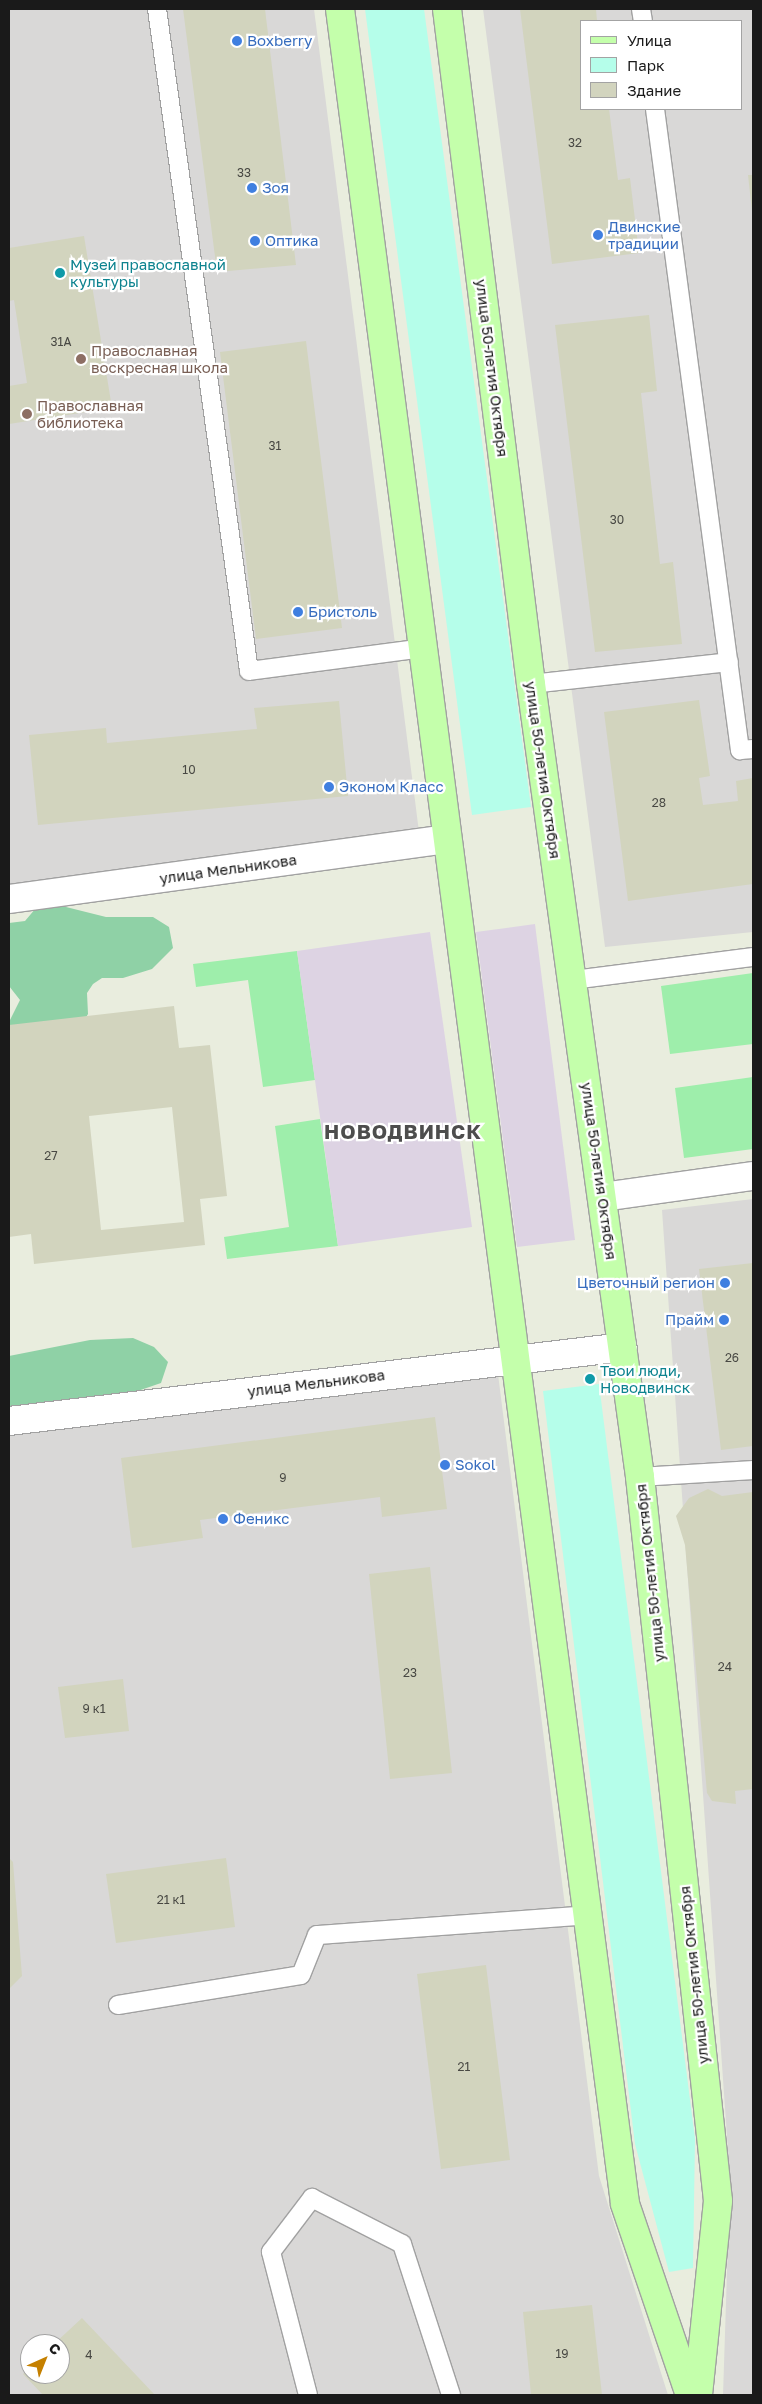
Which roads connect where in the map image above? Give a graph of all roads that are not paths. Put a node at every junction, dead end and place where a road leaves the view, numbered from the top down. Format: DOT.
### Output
graph roads {
  1 [pos="157,9"];
  2 [pos="340,9"];
  3 [pos="447,9"];
  4 [pos="655,110"];
  5 [pos="423,648"];
  6 [pos="729,662"];
  7 [pos="531,684"];
  8 [pos="753,749"];
  9 [pos="448,839"];
  10 [pos="9,899"];
  11 [pos="753,957"];
  12 [pos="573,980"];
  13 [pos="753,1176"];
  14 [pos="603,1197"];
  15 [pos="623,1347"];
  16 [pos="515,1360"];
  17 [pos="9,1421"];
  18 [pos="753,1470"];
  19 [pos="640,1477"];
  20 [pos="588,1915"];
  21 [pos="118,2005"];
  22 [pos="308,2395"];
  23 [pos="450,2395"];
  24 [pos="690,2395"];
  25 [pos="698,2395"];
  1 -- 5 [label="lane"];
  2 -- 5 [label="main road"];
  3 -- 7 [label="main road, улица 50-летия Октября"];
  4 -- 6 [label="lane"];
  5 -- 9 [label="main road"];
  6 -- 7 [label="lane"];
  6 -- 8 [label="lane"];
  7 -- 12 [label="main road, улица 50-летия Октября"];
  9 -- 10 [label="street, улица Мельникова"];
  9 -- 16 [label="main road"];
  11 -- 12 [label="lane"];
  12 -- 14 [label="main road, улица 50-летия Октября"];
  13 -- 14 [label="street"];
  14 -- 15 [label="main road, улица 50-летия Октября"];
  15 -- 16 [label="street, улица Мельникова"];
  15 -- 19 [label="main road, улица 50-летия Октября"];
  16 -- 17 [label="street, улица Мельникова"];
  16 -- 20 [label="main road"];
  18 -- 19 [label="lane"];
  19 -- 25 [label="main road, улица 50-летия Октября"];
  20 -- 21 [label="lane"];
  20 -- 24 [label="main road"];
  22 -- 23 [label="lane"];
}
